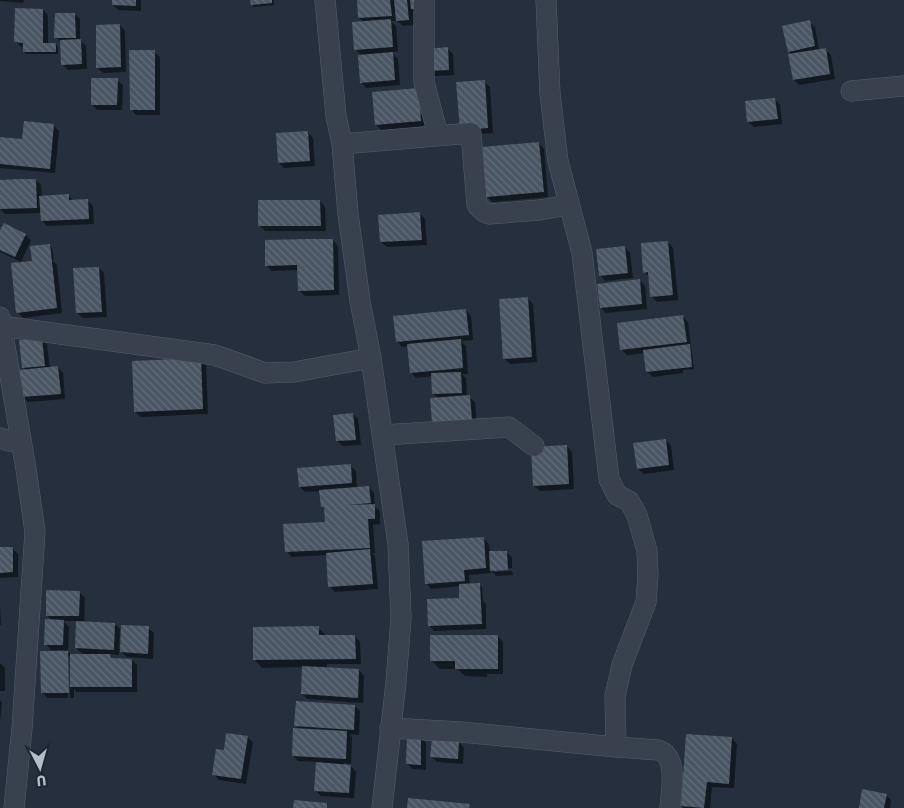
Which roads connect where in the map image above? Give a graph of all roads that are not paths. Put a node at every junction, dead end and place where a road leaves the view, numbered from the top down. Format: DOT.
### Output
graph roads {
  1 [pos="325,0"];
  2 [pos="424,0"];
  3 [pos="546,0"];
  4 [pos="904,86"];
  5 [pos="851,91"];
  6 [pos="438,135"];
  7 [pos="342,144"];
  8 [pos="568,205"];
  9 [pos="1,321"];
  10 [pos="372,358"];
  11 [pos="383,434"];
  12 [pos="0,438"];
  13 [pos="20,440"];
  14 [pos="534,446"];
  15 [pos="390,728"];
  16 [pos="616,747"];
  17 [pos="14,808"];
  18 [pos="382,808"];
  19 [pos="670,808"];
  1 -- 7 [label="street"];
  2 -- 6 [label="street"];
  3 -- 8 [label="street"];
  4 -- 5 [label="street"];
  6 -- 7 [label="street"];
  6 -- 8 [label="street"];
  7 -- 10 [label="street"];
  8 -- 16 [label="street"];
  9 -- 10 [label="street"];
  9 -- 13 [label="street"];
  10 -- 11 [label="street"];
  11 -- 14 [label="street"];
  11 -- 15 [label="street"];
  12 -- 13 [label="street"];
  13 -- 17 [label="street"];
  15 -- 16 [label="street"];
  15 -- 18 [label="street"];
  16 -- 19 [label="street"];
}
